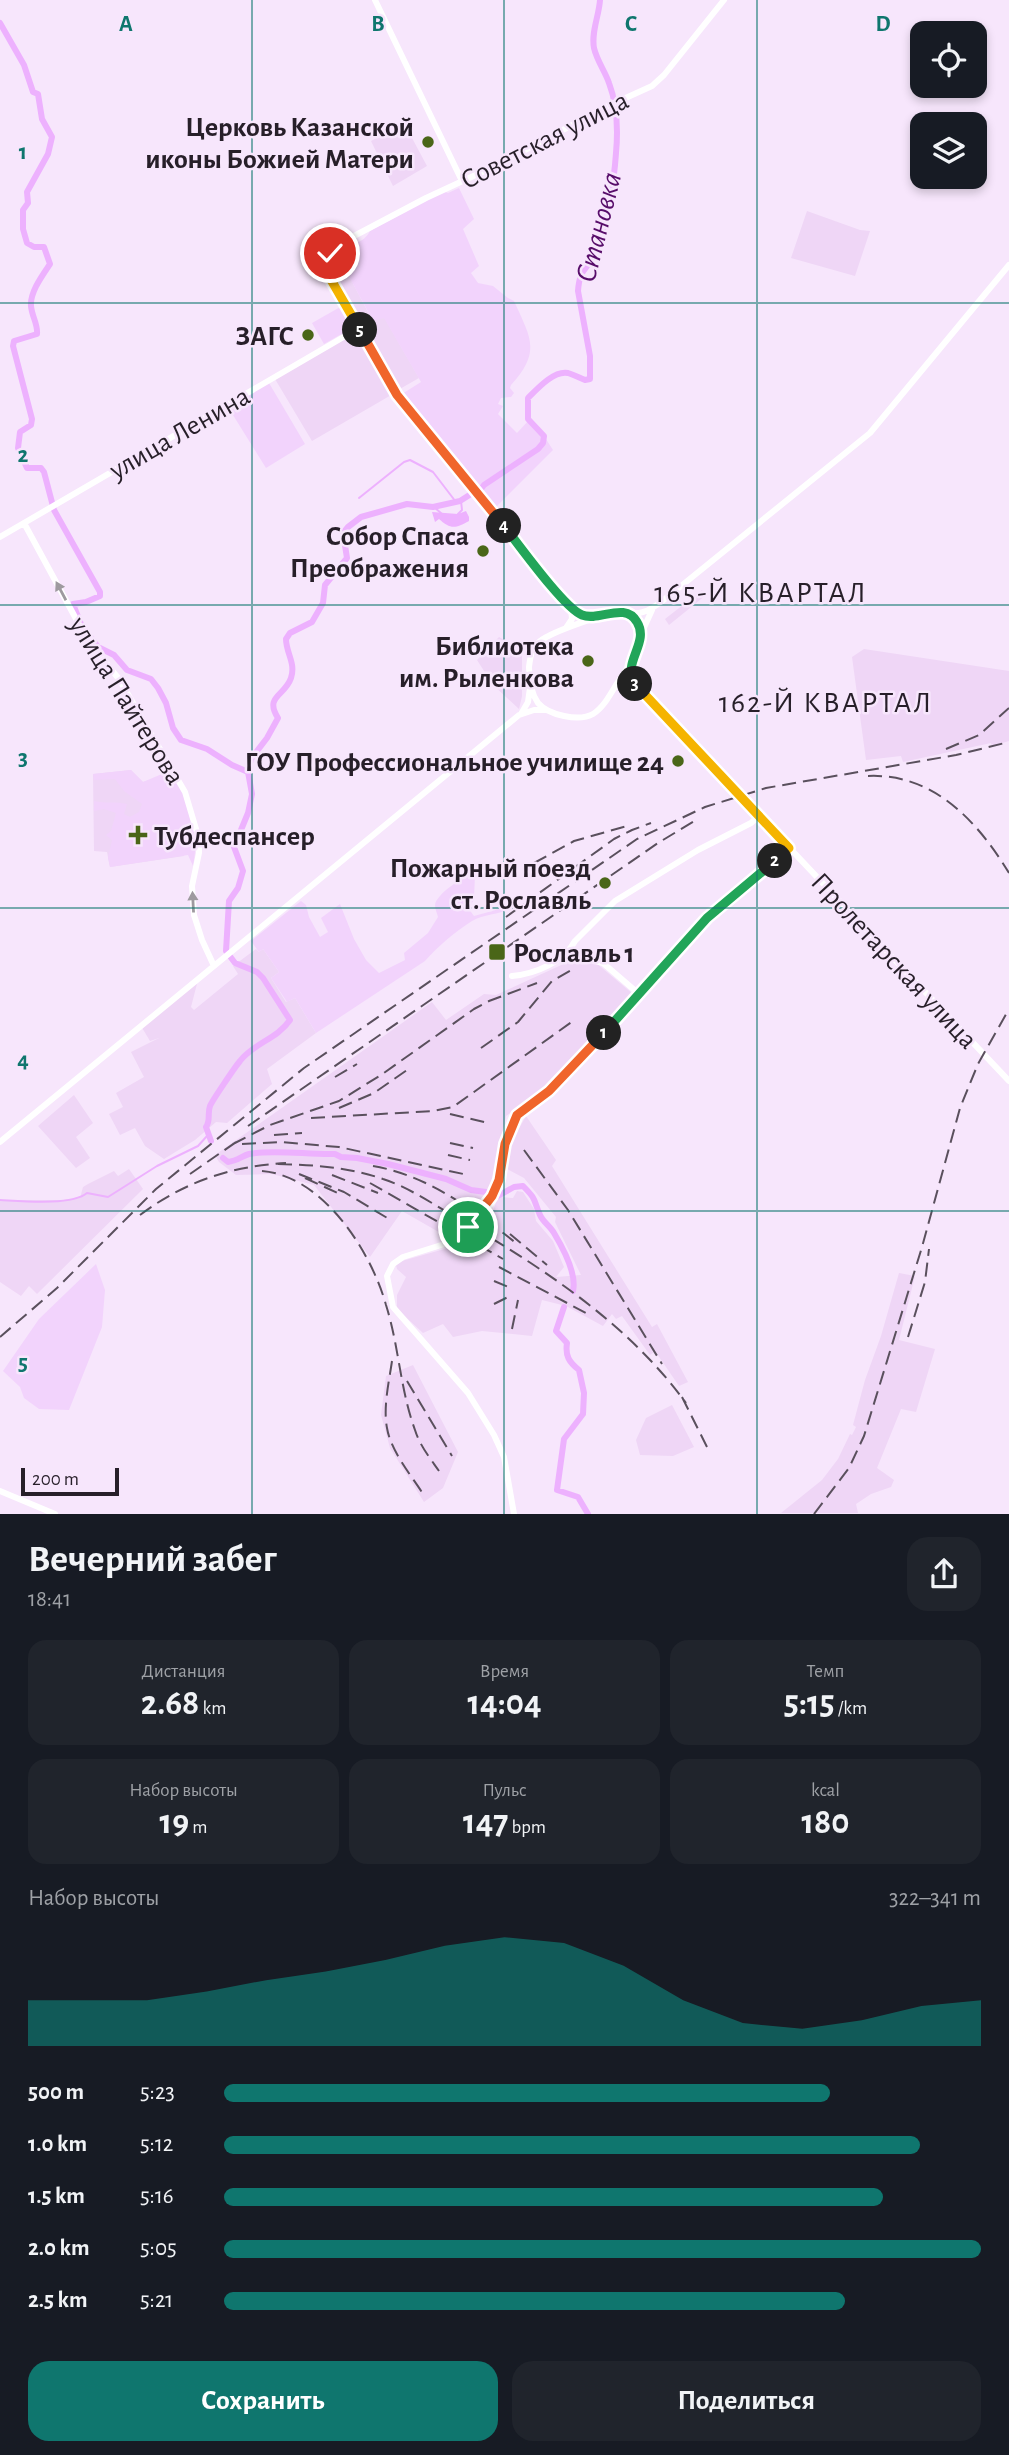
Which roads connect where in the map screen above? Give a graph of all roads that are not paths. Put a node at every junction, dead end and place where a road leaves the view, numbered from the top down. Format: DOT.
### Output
graph roads {
  1 [pos="375,0"];
  2 [pos="724,0"];
  3 [pos="462,181"];
  4 [pos="337,245"];
  5 [pos="1009,265"];
  6 [pos="330,278"];
  7 [pos="359,328"];
  8 [pos="24,523"];
  9 [pos="0,537"];
  10 [pos="655,607"];
  11 [pos="571,608"];
  12 [pos="626,613"];
  13 [pos="594,618"];
  14 [pos="563,630"];
  15 [pos="640,638"];
  16 [pos="632,663"];
  17 [pos="530,683"];
  18 [pos="637,686"];
  19 [pos="614,688"];
  20 [pos="548,710"];
  21 [pos="521,714"];
  22 [pos="757,814"];
  23 [pos="789,848"];
  24 [pos="572,948"];
  25 [pos="214,966"];
  26 [pos="512,976"];
  27 [pos="639,994"];
  28 [pos="1009,1081"];
  29 [pos="0,1142"];
  30 [pos="0,1491"];
  31 [pos="55,1514"];
  32 [pos="514,1514"];
  1 -- 3 [label="main road"];
  2 -- 3 [label="main road, Советская улица"];
  3 -- 4 [label="main road, Советская улица"];
  4 -- 6 [label="main road, Советская улица"];
  4 -- 6 [label="main road, Советская улица"];
  5 -- 10 [label="main road"];
  6 -- 7 [label="main road"];
  7 -- 8 [label="main road, улица Ленина"];
  7 -- 11 [label="main road"];
  8 -- 9 [label="main road, улица Ленина"];
  25 -- 8 [label="main road, улица Пайтерова, one-way"];
  10 -- 12 [label="main road"];
  10 -- 15 [label="main road"];
  11 -- 13 [label="main road"];
  11 -- 14 [label="main road"];
  12 -- 13 [label="main road"];
  12 -- 15 [label="main road"];
  13 -- 14 [label="main road"];
  14 -- 17 [label="main road"];
  15 -- 16 [label="main road"];
  16 -- 18 [label="main road"];
  16 -- 19 [label="main road"];
  17 -- 20 [label="main road"];
  17 -- 21 [label="main road"];
  18 -- 19 [label="main road"];
  18 -- 22 [label="main road, Пролетарская улица"];
  19 -- 20 [label="main road"];
  20 -- 21 [label="main road"];
  21 -- 25 [label="main road"];
  22 -- 23 [label="main road, Пролетарская улица"];
  22 -- 24 [label="main road"];
  23 -- 27 [label="main road"];
  23 -- 28 [label="main road, Пролетарская улица"];
  24 -- 26 [label="main road"];
  24 -- 27 [label="main road"];
  25 -- 29 [label="main road"];
  27 -- 32 [label="main road"];
  30 -- 31 [label="main road"];
}
